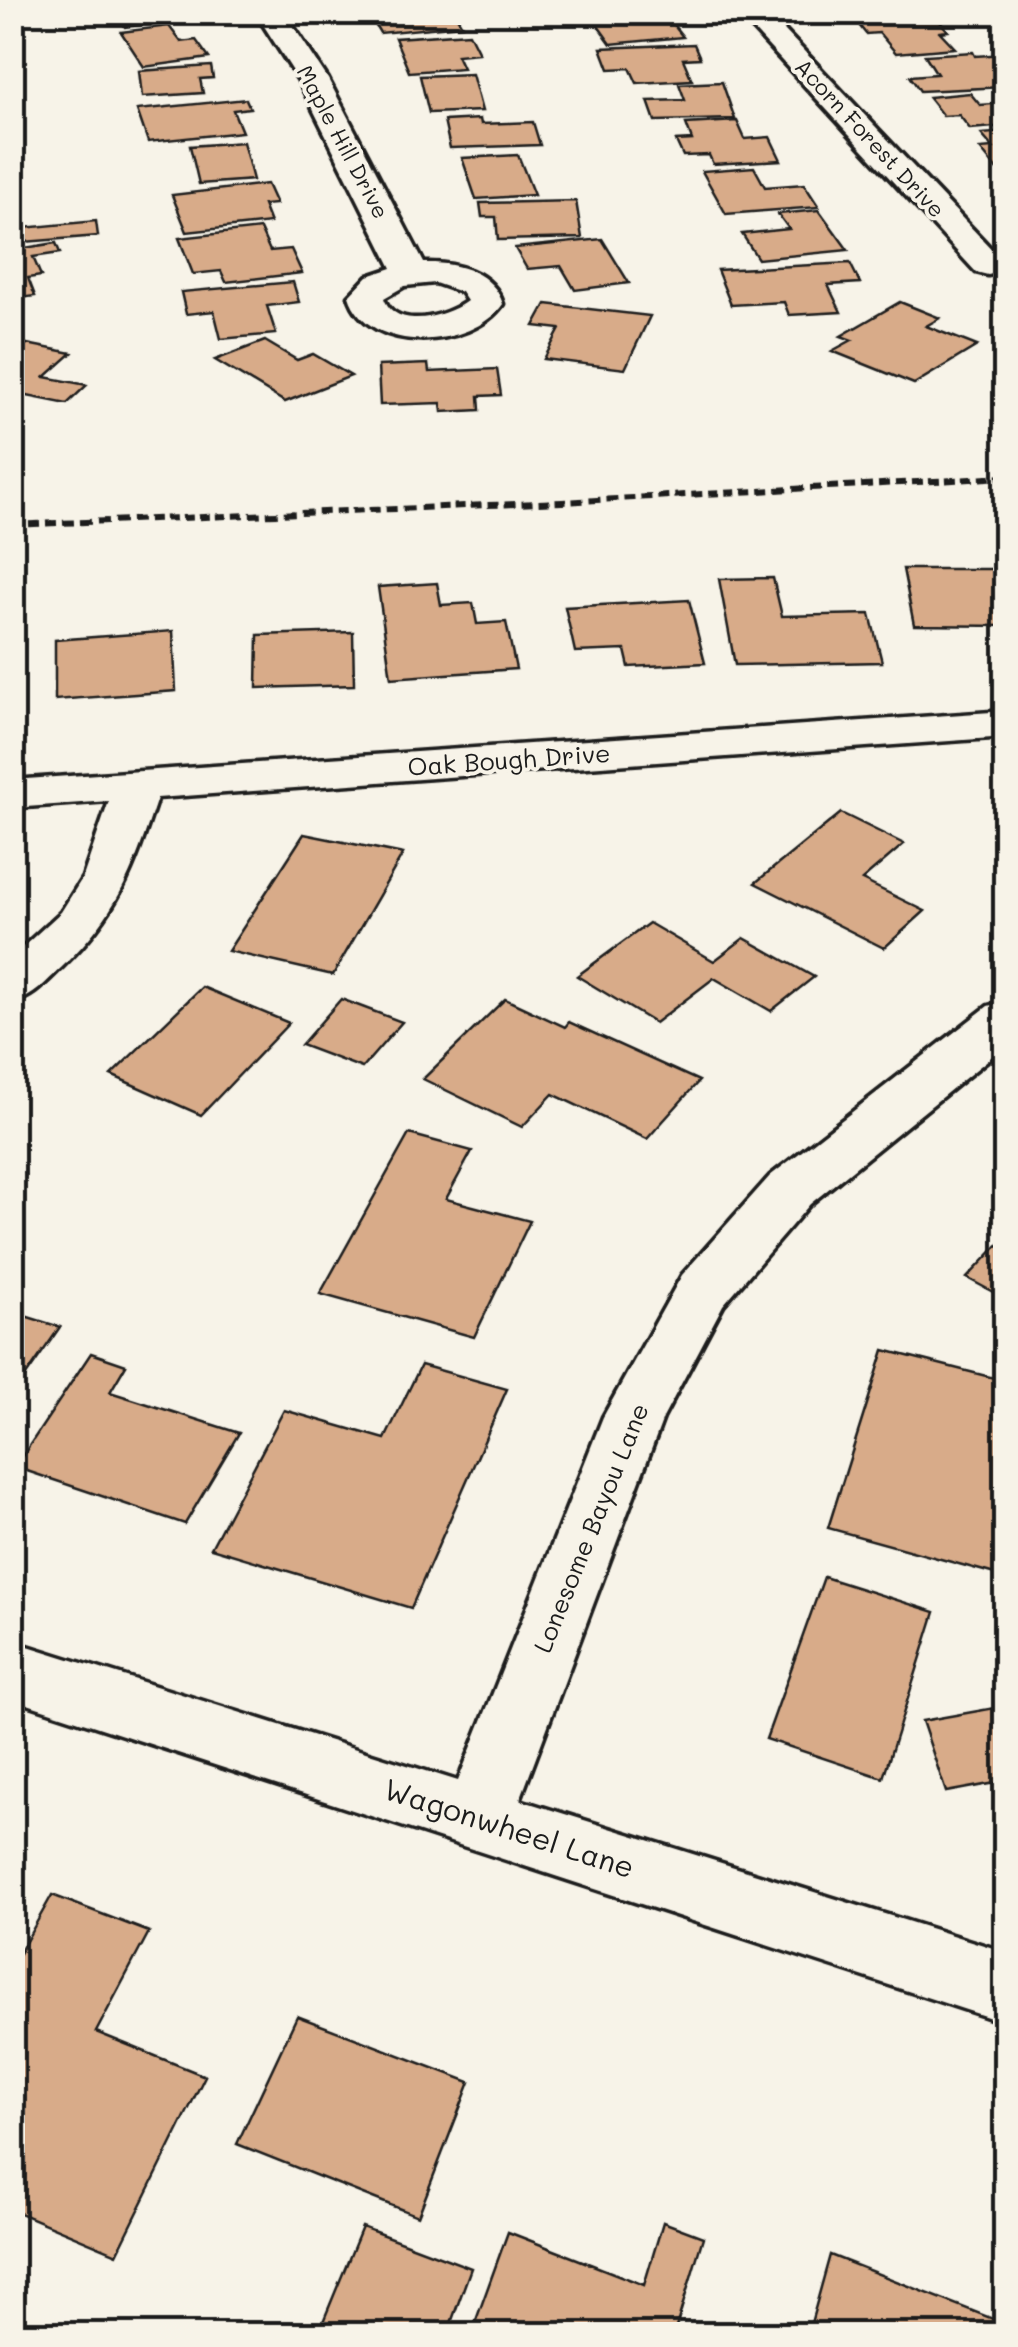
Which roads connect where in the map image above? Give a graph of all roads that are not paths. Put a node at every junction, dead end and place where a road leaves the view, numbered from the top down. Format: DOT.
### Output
graph roads {
  1 [pos="269,12"];
  2 [pos="751,12"];
  3 [pos="988,265"];
  4 [pos="412,274"];
  5 [pos="1006,724"];
  6 [pos="136,787"];
  7 [pos="12,794"];
  8 [pos="12,986"];
  9 [pos="1006,1018"];
  10 [pos="12,1670"];
  11 [pos="478,1819"];
  12 [pos="1006,1988"];
  1 -- 4 [label="street, Maple Hill Drive"];
  2 -- 3 [label="street, Acorn Forest Drive"];
  5 -- 6 [label="street, Oak Bough Drive"];
  6 -- 7 [label="street, Oak Bough Drive"];
  6 -- 8 [label="street"];
  9 -- 11 [label="street, Lonesome Bayou Lane"];
  10 -- 11 [label="street, Wagonwheel Lane"];
  11 -- 12 [label="street, Wagonwheel Lane"];
}
